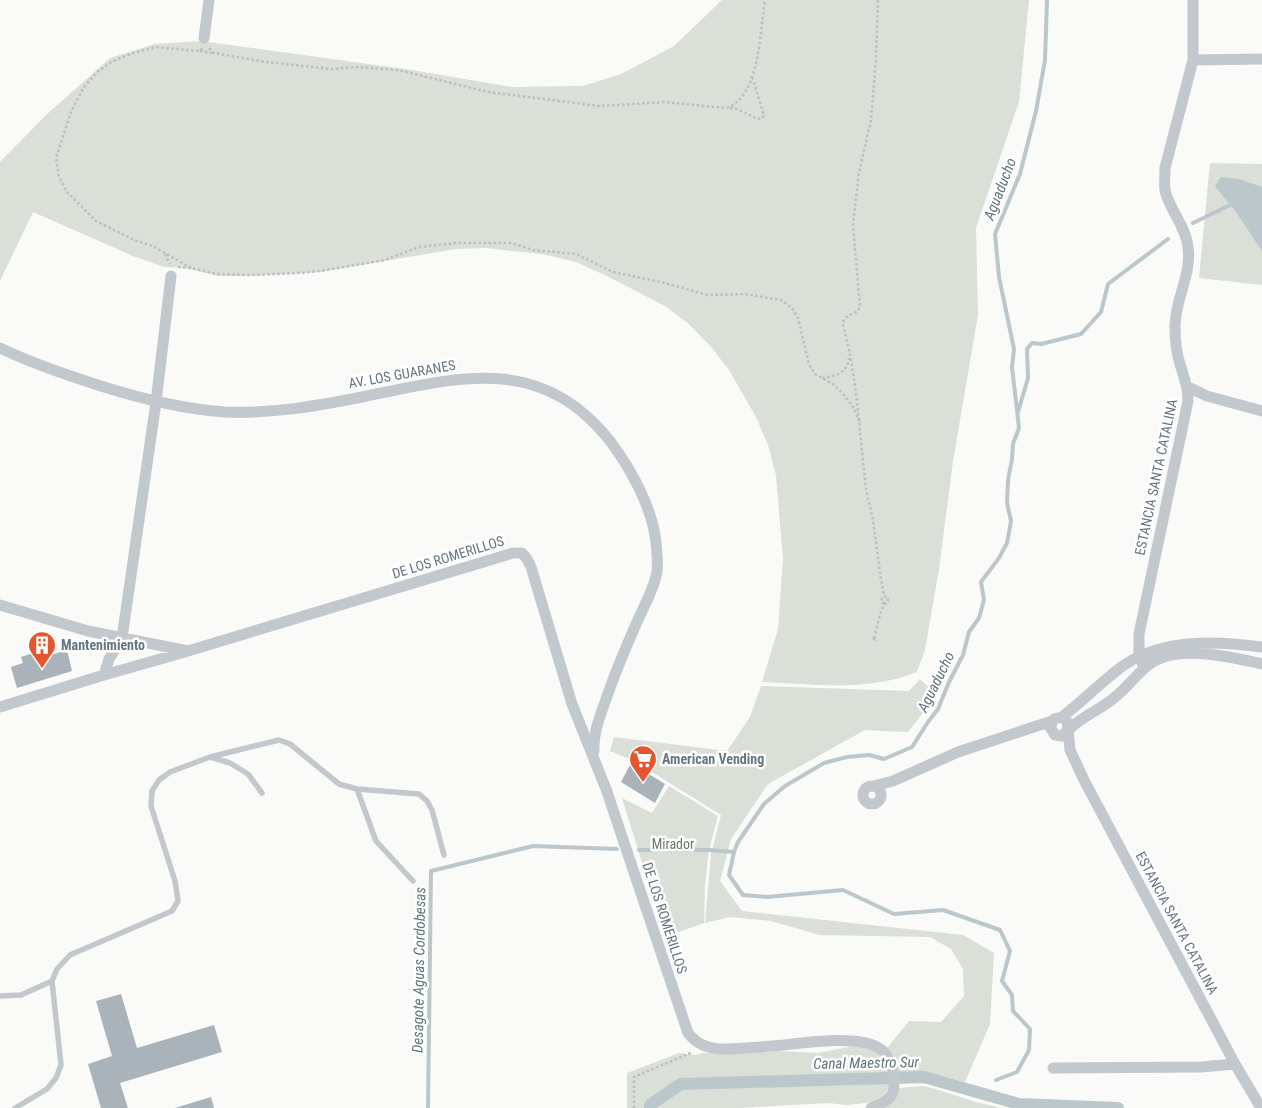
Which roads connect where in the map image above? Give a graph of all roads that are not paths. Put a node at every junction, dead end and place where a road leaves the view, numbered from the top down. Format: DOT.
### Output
graph roads {
  1 [pos="210,0"];
  2 [pos="1194,0"];
  3 [pos="205,44"];
  4 [pos="1262,59"];
  5 [pos="1193,60"];
  6 [pos="171,276"];
  7 [pos="0,348"];
  8 [pos="1188,387"];
  9 [pos="156,402"];
  10 [pos="1262,411"];
  11 [pos="0,605"];
  12 [pos="122,638"];
  13 [pos="1262,647"];
  14 [pos="188,651"];
  15 [pos="1138,657"];
  16 [pos="1262,664"];
  17 [pos="1145,668"];
  18 [pos="104,675"];
  19 [pos="0,707"];
  20 [pos="1059,727"];
  21 [pos="210,757"];
  22 [pos="594,758"];
  23 [pos="893,781"];
  24 [pos="874,786"];
  25 [pos="357,789"];
  26 [pos="262,794"];
  27 [pos="880,797"];
  28 [pos="444,855"];
  29 [pos="413,881"];
  30 [pos="52,981"];
  31 [pos="0,996"];
  32 [pos="1235,1064"];
  33 [pos="1052,1068"];
  34 [pos="15,1108"];
  35 [pos="871,1108"];
  36 [pos="1261,1108"];
  1 -- 3 [label="street"];
  2 -- 5 [label="street, ESTANCIA SANTA CATALINA"];
  4 -- 5 [label="street"];
  5 -- 8 [label="street, ESTANCIA SANTA CATALINA"];
  6 -- 9 [label="street"];
  7 -- 9 [label="street, AV. LOS GUARANES"];
  8 -- 10 [label="street"];
  8 -- 15 [label="street, ESTANCIA SANTA CATALINA"];
  9 -- 12 [label="street"];
  9 -- 22 [label="street, AV. LOS GUARANES"];
  11 -- 12 [label="street, DE LOS ROMERILLOS"];
  12 -- 14 [label="street, DE LOS ROMERILLOS"];
  12 -- 18 [label="street"];
  13 -- 15 [label="street"];
  14 -- 18 [label="street"];
  14 -- 22 [label="street, DE LOS ROMERILLOS"];
  15 -- 17 [label="street"];
  15 -- 20 [label="street"];
  16 -- 17 [label="street"];
  17 -- 20 [label="street"];
  18 -- 19 [label="street"];
  20 -- 23 [label="street"];
  20 -- 32 [label="street, ESTANCIA SANTA CATALINA"];
  21 -- 25 [label="lane"];
  21 -- 26 [label="lane"];
  21 -- 30 [label="lane"];
  22 -- 35 [label="street, DE LOS ROMERILLOS"];
  23 -- 24 [label="street"];
  23 -- 27 [label="street"];
  24 -- 27 [label="street"];
  24 -- 27 [label="street"];
  25 -- 28 [label="lane"];
  25 -- 29 [label="lane"];
  30 -- 31 [label="lane"];
  30 -- 34 [label="lane"];
  32 -- 33 [label="street"];
  32 -- 36 [label="street, ESTANCIA SANTA CATALINA"];
}
